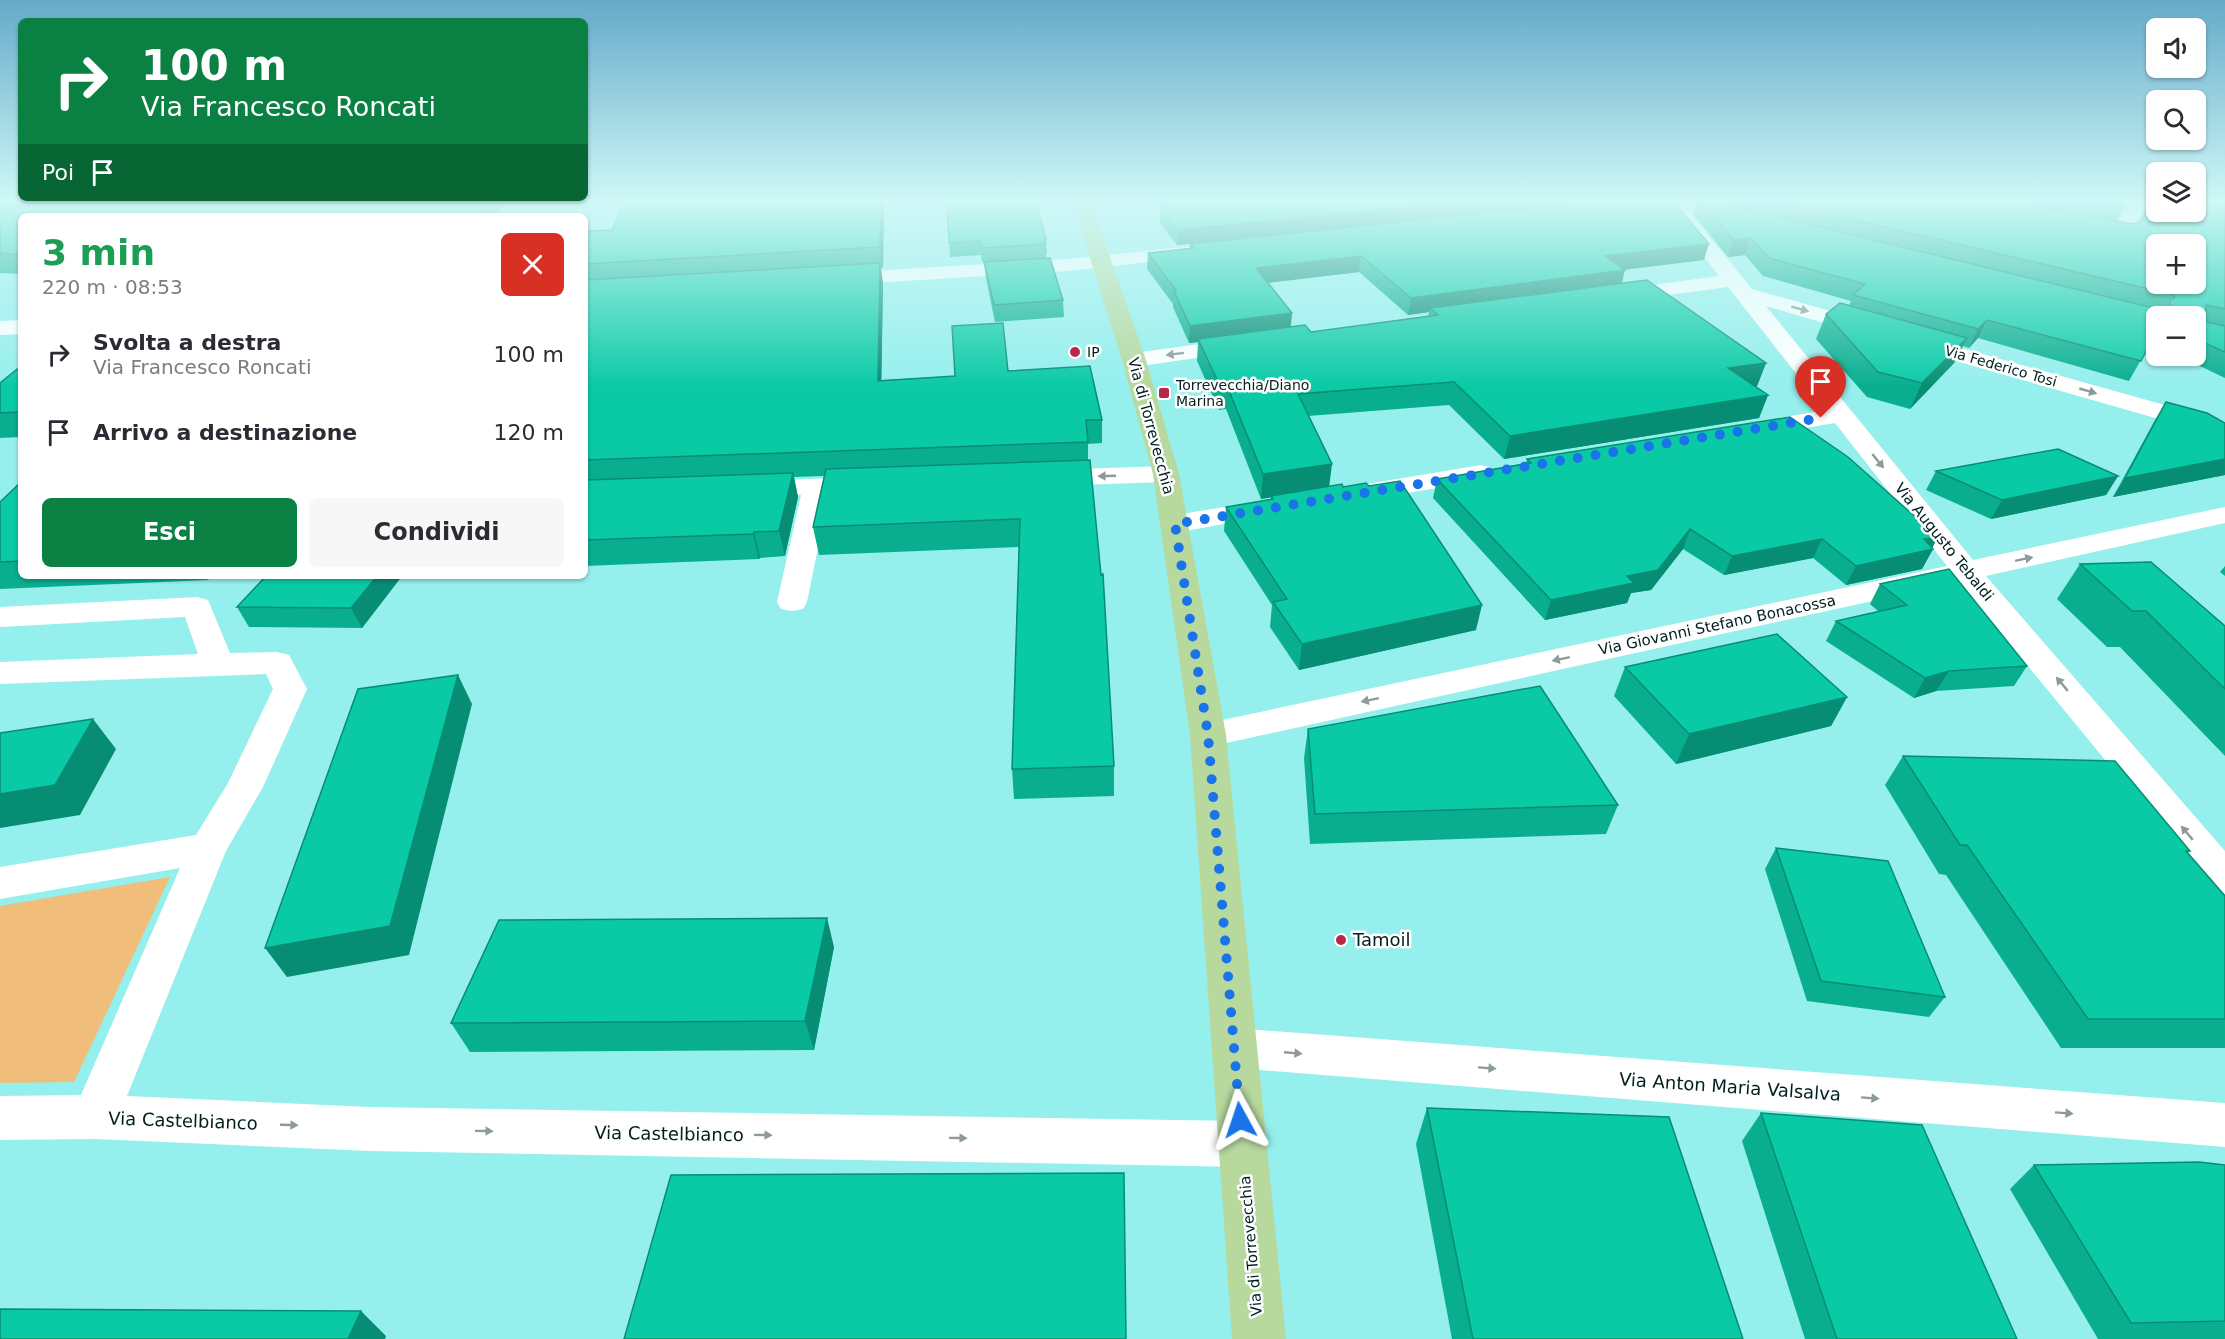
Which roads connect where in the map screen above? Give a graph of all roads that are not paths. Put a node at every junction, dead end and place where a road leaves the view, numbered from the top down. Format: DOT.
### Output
graph roads {
  1 [pos="1093,262"];
  2 [pos="1101,262"];
  3 [pos="1719,262"];
  4 [pos="819,280"];
  5 [pos="1738,287"];
  6 [pos="1590,299"];
  7 [pos="18,327"];
  8 [pos="0,328"];
  9 [pos="1269,342"];
  10 [pos="1134,360"];
  11 [pos="1841,415"];
  12 [pos="2225,430"];
  13 [pos="1726,434"];
  14 [pos="1502,470"];
  15 [pos="1166,474"];
  16 [pos="1027,479"];
  17 [pos="887,484"];
  18 [pos="817,486"];
  19 [pos="724,490"];
  20 [pos="1336,497"];
  21 [pos="1289,505"];
  22 [pos="2225,515"];
  23 [pos="1175,524"];
  24 [pos="1967,572"];
  25 [pos="792,602"];
  26 [pos="0,617"];
  27 [pos="218,664"];
  28 [pos="0,674"];
  29 [pos="1208,735"];
  30 [pos="208,848"];
  31 [pos="2225,878"];
  32 [pos="0,883"];
  33 [pos="1234,1048"];
  34 [pos="95,1117"];
  35 [pos="0,1118"];
  36 [pos="2225,1125"];
  37 [pos="1242,1144"];
  38 [pos="1259,1339"];
  1 -- 4 [label="street"];
  2 -- 10 [label="main road, Via di Torrevecchia"];
  3 -- 5 [label="street, Via Augusto Tebaldi"];
  5 -- 6 [label="street"];
  5 -- 11 [label="street, Via Augusto Tebaldi"];
  5 -- 12 [label="street, Via Federico Tosi, one-way"];
  7 -- 8 [label="street"];
  9 -- 10 [label="street, one-way"];
  10 -- 15 [label="main road, Via di Torrevecchia"];
  11 -- 13 [label="street"];
  11 -- 24 [label="street, Via Augusto Tebaldi, one-way"];
  14 -- 20 [label="street"];
  15 -- 16 [label="street, one-way"];
  15 -- 23 [label="main road, Via di Torrevecchia"];
  17 -- 18 [label="street"];
  18 -- 19 [label="street"];
  18 -- 25 [label="street"];
  21 -- 23 [label="street"];
  24 -- 22 [label="street, Via Giovanni Stefano Bonacossa, one-way"];
  23 -- 29 [label="main road, Via di Torrevecchia"];
  24 -- 29 [label="street, Via Giovanni Stefano Bonacossa, one-way"];
  31 -- 24 [label="street, Via Augusto Tebaldi, one-way"];
  26 -- 27 [label="street"];
  27 -- 28 [label="street"];
  27 -- 30 [label="street, Via Castelbianco"];
  29 -- 33 [label="main road, Via di Torrevecchia"];
  30 -- 32 [label="street"];
  30 -- 34 [label="street, Via Castelbianco"];
  33 -- 36 [label="street, Via Anton Maria Valsalva, one-way"];
  33 -- 37 [label="main road, Via di Torrevecchia"];
  34 -- 35 [label="street, Via Castelbianco"];
  34 -- 37 [label="street, Via Castelbianco, one-way"];
  37 -- 38 [label="main road, Via di Torrevecchia"];
}
